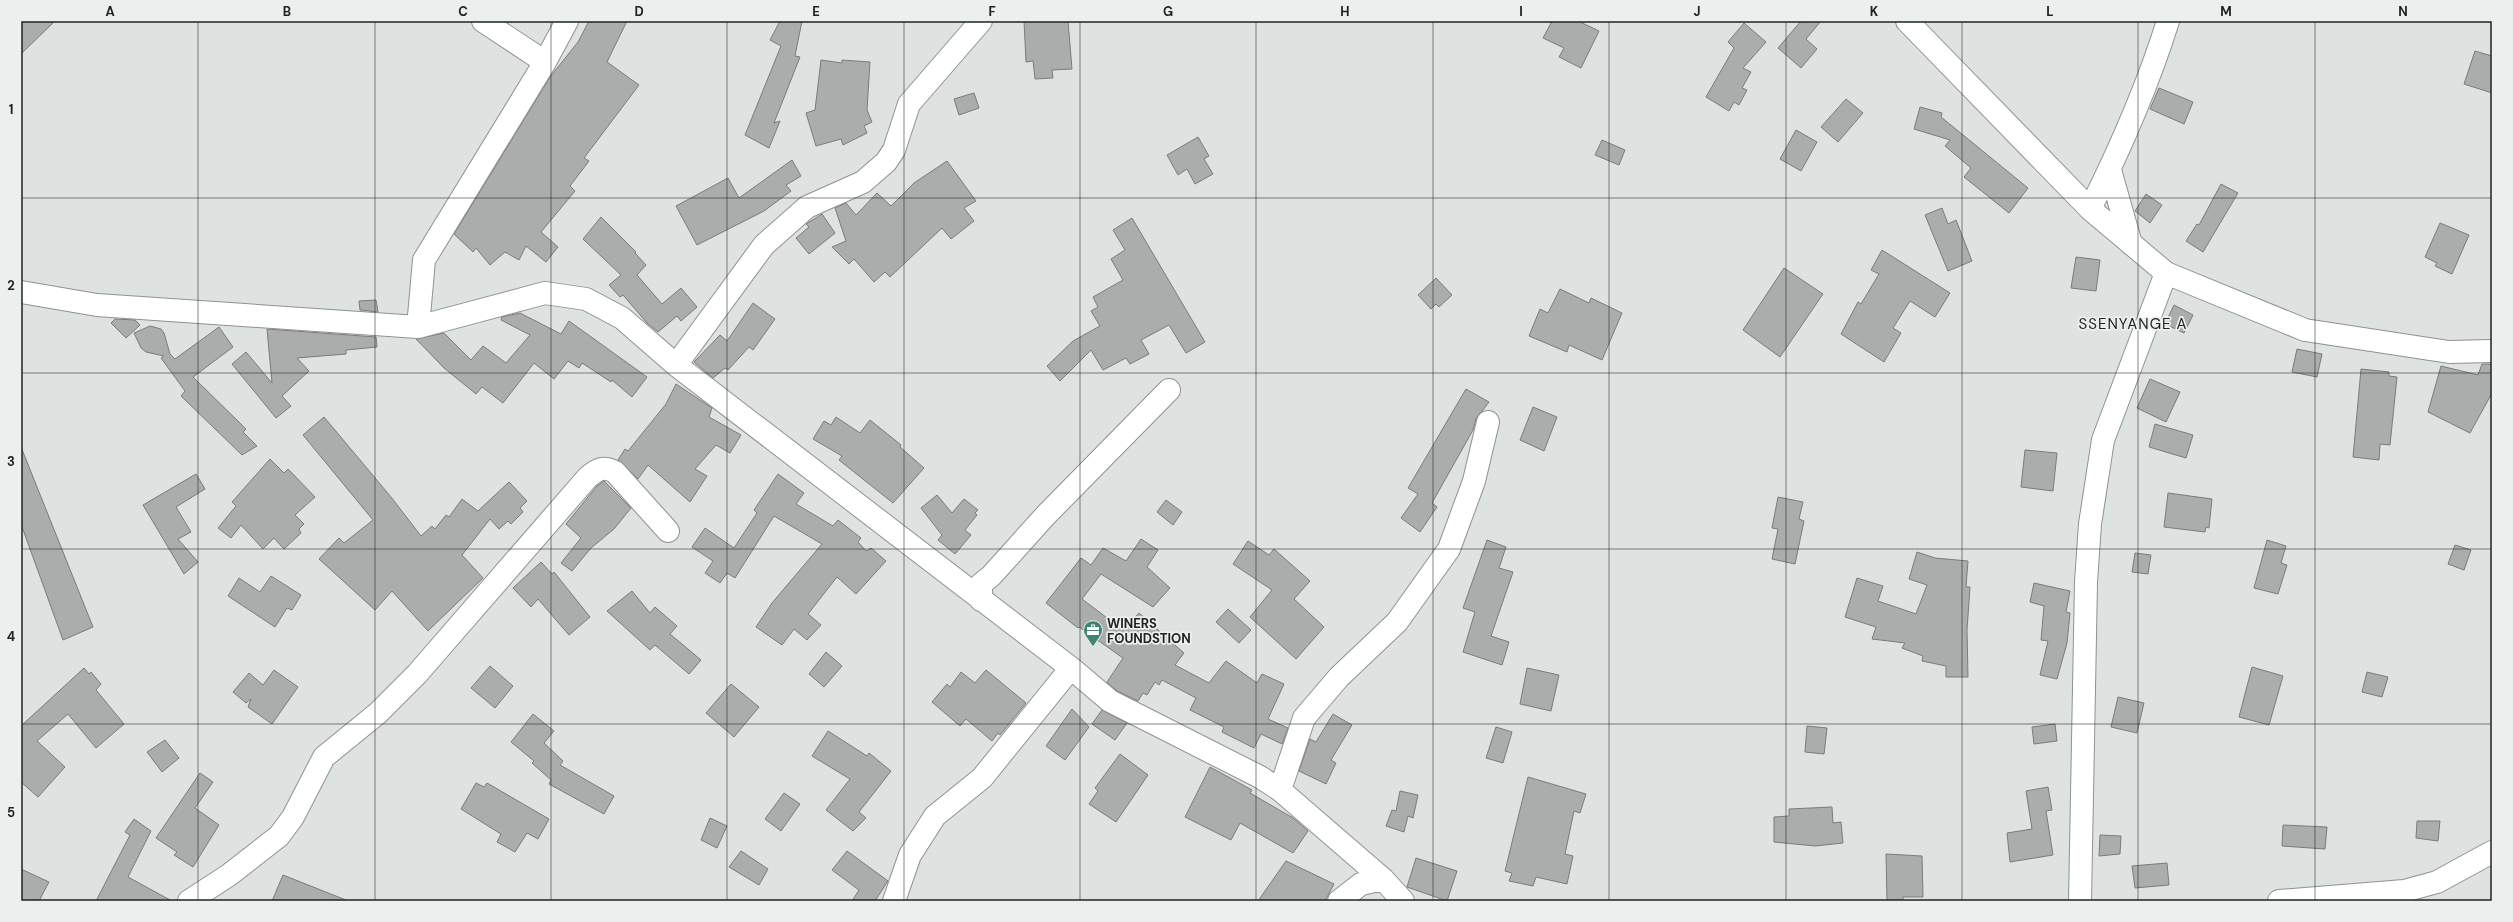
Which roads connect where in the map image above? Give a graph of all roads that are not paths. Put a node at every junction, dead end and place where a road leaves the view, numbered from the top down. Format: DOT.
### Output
graph roads {
  1 [pos="483,21"];
  2 [pos="567,21"];
  3 [pos="981,21"];
  4 [pos="1907,21"];
  5 [pos="2168,21"];
  6 [pos="545,62"];
  7 [pos="2110,170"];
  8 [pos="2090,209"];
  9 [pos="2131,244"];
  10 [pos="2166,273"];
  11 [pos="21,292"];
  12 [pos="418,327"];
  13 [pos="2492,351"];
  14 [pos="676,365"];
  15 [pos="1169,390"];
  16 [pos="1488,422"];
  17 [pos="668,531"];
  18 [pos="981,600"];
  19 [pos="1072,668"];
  20 [pos="1280,790"];
  21 [pos="2492,852"];
  22 [pos="1383,879"];
  23 [pos="189,901"];
  24 [pos="894,901"];
  25 [pos="1338,901"];
  26 [pos="1403,901"];
  27 [pos="2080,901"];
  28 [pos="2278,901"];
  1 -- 6 [label="street"];
  2 -- 6 [label="street"];
  3 -- 14 [label="street"];
  4 -- 8 [label="street"];
  5 -- 7 [label="street"];
  6 -- 12 [label="street"];
  7 -- 8 [label="street"];
  7 -- 9 [label="street"];
  8 -- 9 [label="street"];
  9 -- 10 [label="street"];
  10 -- 13 [label="street"];
  10 -- 27 [label="street"];
  11 -- 12 [label="street"];
  12 -- 14 [label="street"];
  14 -- 18 [label="street"];
  15 -- 18 [label="street"];
  16 -- 20 [label="street"];
  17 -- 23 [label="street"];
  18 -- 19 [label="street"];
  19 -- 20 [label="street"];
  19 -- 24 [label="street"];
  20 -- 22 [label="street"];
  21 -- 28 [label="street"];
  22 -- 25 [label="street"];
  22 -- 26 [label="street"];
}
